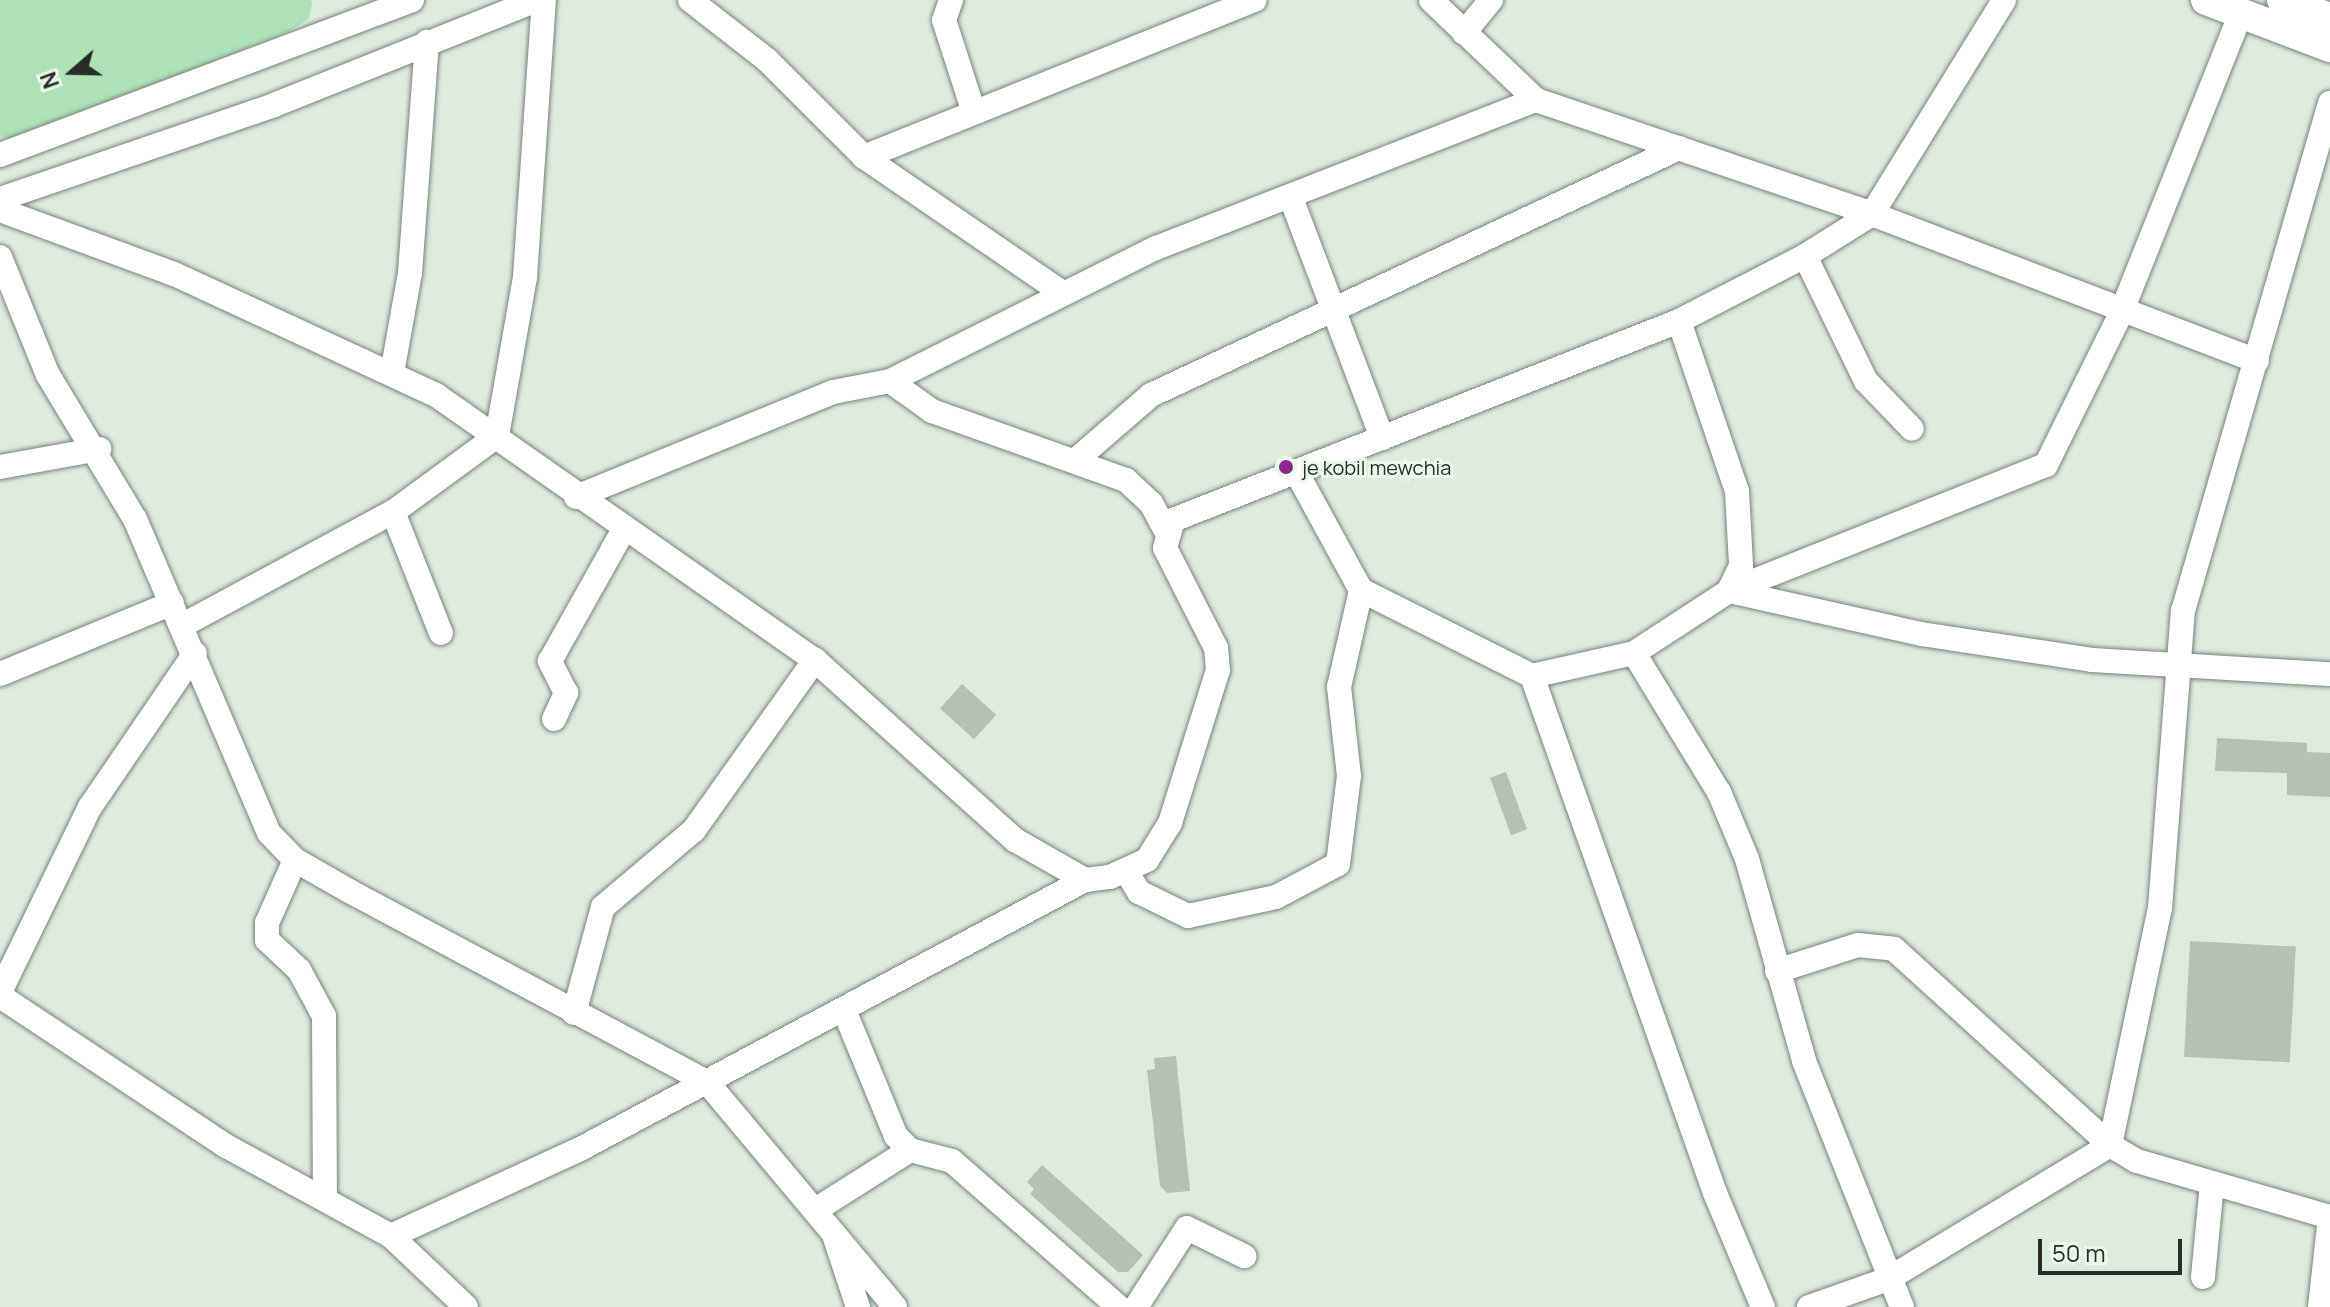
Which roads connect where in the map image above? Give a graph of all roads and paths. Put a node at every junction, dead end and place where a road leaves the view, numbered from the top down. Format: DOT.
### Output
graph roads {
  1 [pos="412,0"];
  2 [pos="536,0"];
  3 [pos="544,0"];
  4 [pos="690,0"];
  5 [pos="951,0"];
  6 [pos="1255,0"];
  7 [pos="1431,0"];
  8 [pos="1491,0"];
  9 [pos="2004,0"];
  10 [pos="2206,0"];
  11 [pos="2282,0"];
  12 [pos="2241,13"];
  13 [pos="2330,18"];
  14 [pos="1464,33"];
  15 [pos="427,42"];
  16 [pos="2330,47"];
  17 [pos="1536,100"];
  18 [pos="2330,103"];
  19 [pos="973,110"];
  20 [pos="1679,148"];
  21 [pos="0,155"];
  22 [pos="864,157"];
  23 [pos="1291,198"];
  24 [pos="0,199"];
  25 [pos="0,210"];
  26 [pos="1872,214"];
  27 [pos="1805,256"];
  28 [pos="0,257"];
  29 [pos="1061,292"];
  30 [pos="1333,306"];
  31 [pos="2121,313"];
  32 [pos="1679,321"];
  33 [pos="2257,361"];
  34 [pos="392,373"];
  35 [pos="890,381"];
  36 [pos="1912,429"];
  37 [pos="497,436"];
  38 [pos="1382,438"];
  39 [pos="99,449"];
  40 [pos="1077,459"];
  41 [pos="0,467"];
  42 [pos="1298,475"];
  43 [pos="576,497"];
  44 [pos="393,512"];
  45 [pos="1165,529"];
  46 [pos="623,531"];
  47 [pos="1361,590"];
  48 [pos="1729,591"];
  49 [pos="172,603"];
  50 [pos="183,625"];
  51 [pos="441,633"];
  52 [pos="195,653"];
  53 [pos="1634,653"];
  54 [pos="815,660"];
  55 [pos="2180,669"];
  56 [pos="0,674"];
  57 [pos="2330,674"];
  58 [pos="1532,676"];
  59 [pos="554,719"];
  60 [pos="295,860"];
  61 [pos="1128,874"];
  62 [pos="1085,880"];
  63 [pos="1777,971"];
  64 [pos="0,994"];
  65 [pos="844,1010"];
  66 [pos="574,1013"];
  67 [pos="707,1082"];
  68 [pos="2110,1145"];
  69 [pos="910,1150"];
  70 [pos="2212,1183"];
  71 [pos="325,1196"];
  72 [pos="817,1209"];
  73 [pos="2330,1217"];
  74 [pos="833,1232"];
  75 [pos="391,1236"];
  76 [pos="1244,1256"];
  77 [pos="2203,1277"];
  78 [pos="1888,1279"];
  79 [pos="887,1303"];
  80 [pos="466,1307"];
  81 [pos="858,1307"];
  82 [pos="1119,1307"];
  83 [pos="1136,1307"];
  84 [pos="1763,1307"];
  85 [pos="1809,1307"];
  86 [pos="1902,1307"];
  87 [pos="2320,1307"];
  1 -- 21 [label="street"];
  2 -- 15 [label="street"];
  3 -- 37 [label="street"];
  4 -- 22 [label="street"];
  5 -- 19 [label="street"];
  6 -- 19 [label="street"];
  7 -- 14 [label="street"];
  8 -- 14 [label="street"];
  9 -- 26 [label="street"];
  10 -- 12 [label="main road"];
  11 -- 13 [label="main road"];
  12 -- 16 [label="main road"];
  12 -- 31 [label="street"];
  14 -- 17 [label="street"];
  15 -- 24 [label="street"];
  15 -- 34 [label="street"];
  17 -- 20 [label="street"];
  17 -- 23 [label="street"];
  18 -- 33 [label="street"];
  19 -- 22 [label="street"];
  20 -- 26 [label="street"];
  20 -- 30 [label="street"];
  22 -- 29 [label="street"];
  23 -- 29 [label="street"];
  23 -- 30 [label="street"];
  25 -- 34 [label="street"];
  26 -- 27 [label="street"];
  26 -- 31 [label="street"];
  27 -- 32 [label="street"];
  27 -- 36 [label="street"];
  28 -- 39 [label="street"];
  29 -- 35 [label="street"];
  30 -- 38 [label="street"];
  30 -- 40 [label="street"];
  31 -- 33 [label="street"];
  31 -- 48 [label="street"];
  32 -- 38 [label="street"];
  32 -- 48 [label="street"];
  33 -- 55 [label="street"];
  34 -- 37 [label="street"];
  35 -- 40 [label="street"];
  35 -- 43 [label="street"];
  37 -- 43 [label="street"];
  37 -- 44 [label="street"];
  38 -- 42 [label="street"];
  39 -- 41 [label="street"];
  39 -- 49 [label="street"];
  40 -- 45 [label="street"];
  42 -- 45 [label="street"];
  42 -- 47 [label="street"];
  43 -- 46 [label="street"];
  44 -- 50 [label="street"];
  44 -- 51 [label="street"];
  45 -- 61 [label="street"];
  46 -- 54 [label="street"];
  46 -- 59 [label="street"];
  47 -- 58 [label="street"];
  47 -- 61 [label="street"];
  48 -- 53 [label="street"];
  48 -- 55 [label="street"];
  49 -- 50 [label="street"];
  49 -- 56 [label="street"];
  50 -- 52 [label="street"];
  52 -- 60 [label="street"];
  52 -- 64 [label="street"];
  53 -- 58 [label="street"];
  53 -- 63 [label="street"];
  54 -- 62 [label="street"];
  54 -- 66 [label="street"];
  55 -- 57 [label="street"];
  55 -- 68 [label="street"];
  58 -- 84 [label="street"];
  60 -- 66 [label="street"];
  60 -- 71 [label="street"];
  61 -- 62 [label="street"];
  62 -- 65 [label="street"];
  63 -- 68 [label="street"];
  63 -- 78 [label="street"];
  64 -- 71 [label="street"];
  65 -- 67 [label="street"];
  65 -- 69 [label="street"];
  66 -- 67 [label="street"];
  67 -- 72 [label="street"];
  67 -- 75 [label="street"];
  68 -- 70 [label="street"];
  68 -- 78 [label="street"];
  69 -- 72 [label="street"];
  69 -- 82 [label="street"];
  70 -- 73 [label="street"];
  70 -- 77 [label="street"];
  71 -- 75 [label="street"];
  72 -- 74 [label="street"];
  73 -- 87 [label="street"];
  74 -- 79 [label="street"];
  74 -- 81 [label="street"];
  75 -- 80 [label="street"];
  76 -- 83 [label="street"];
  78 -- 85 [label="street"];
  78 -- 86 [label="street"];
}
